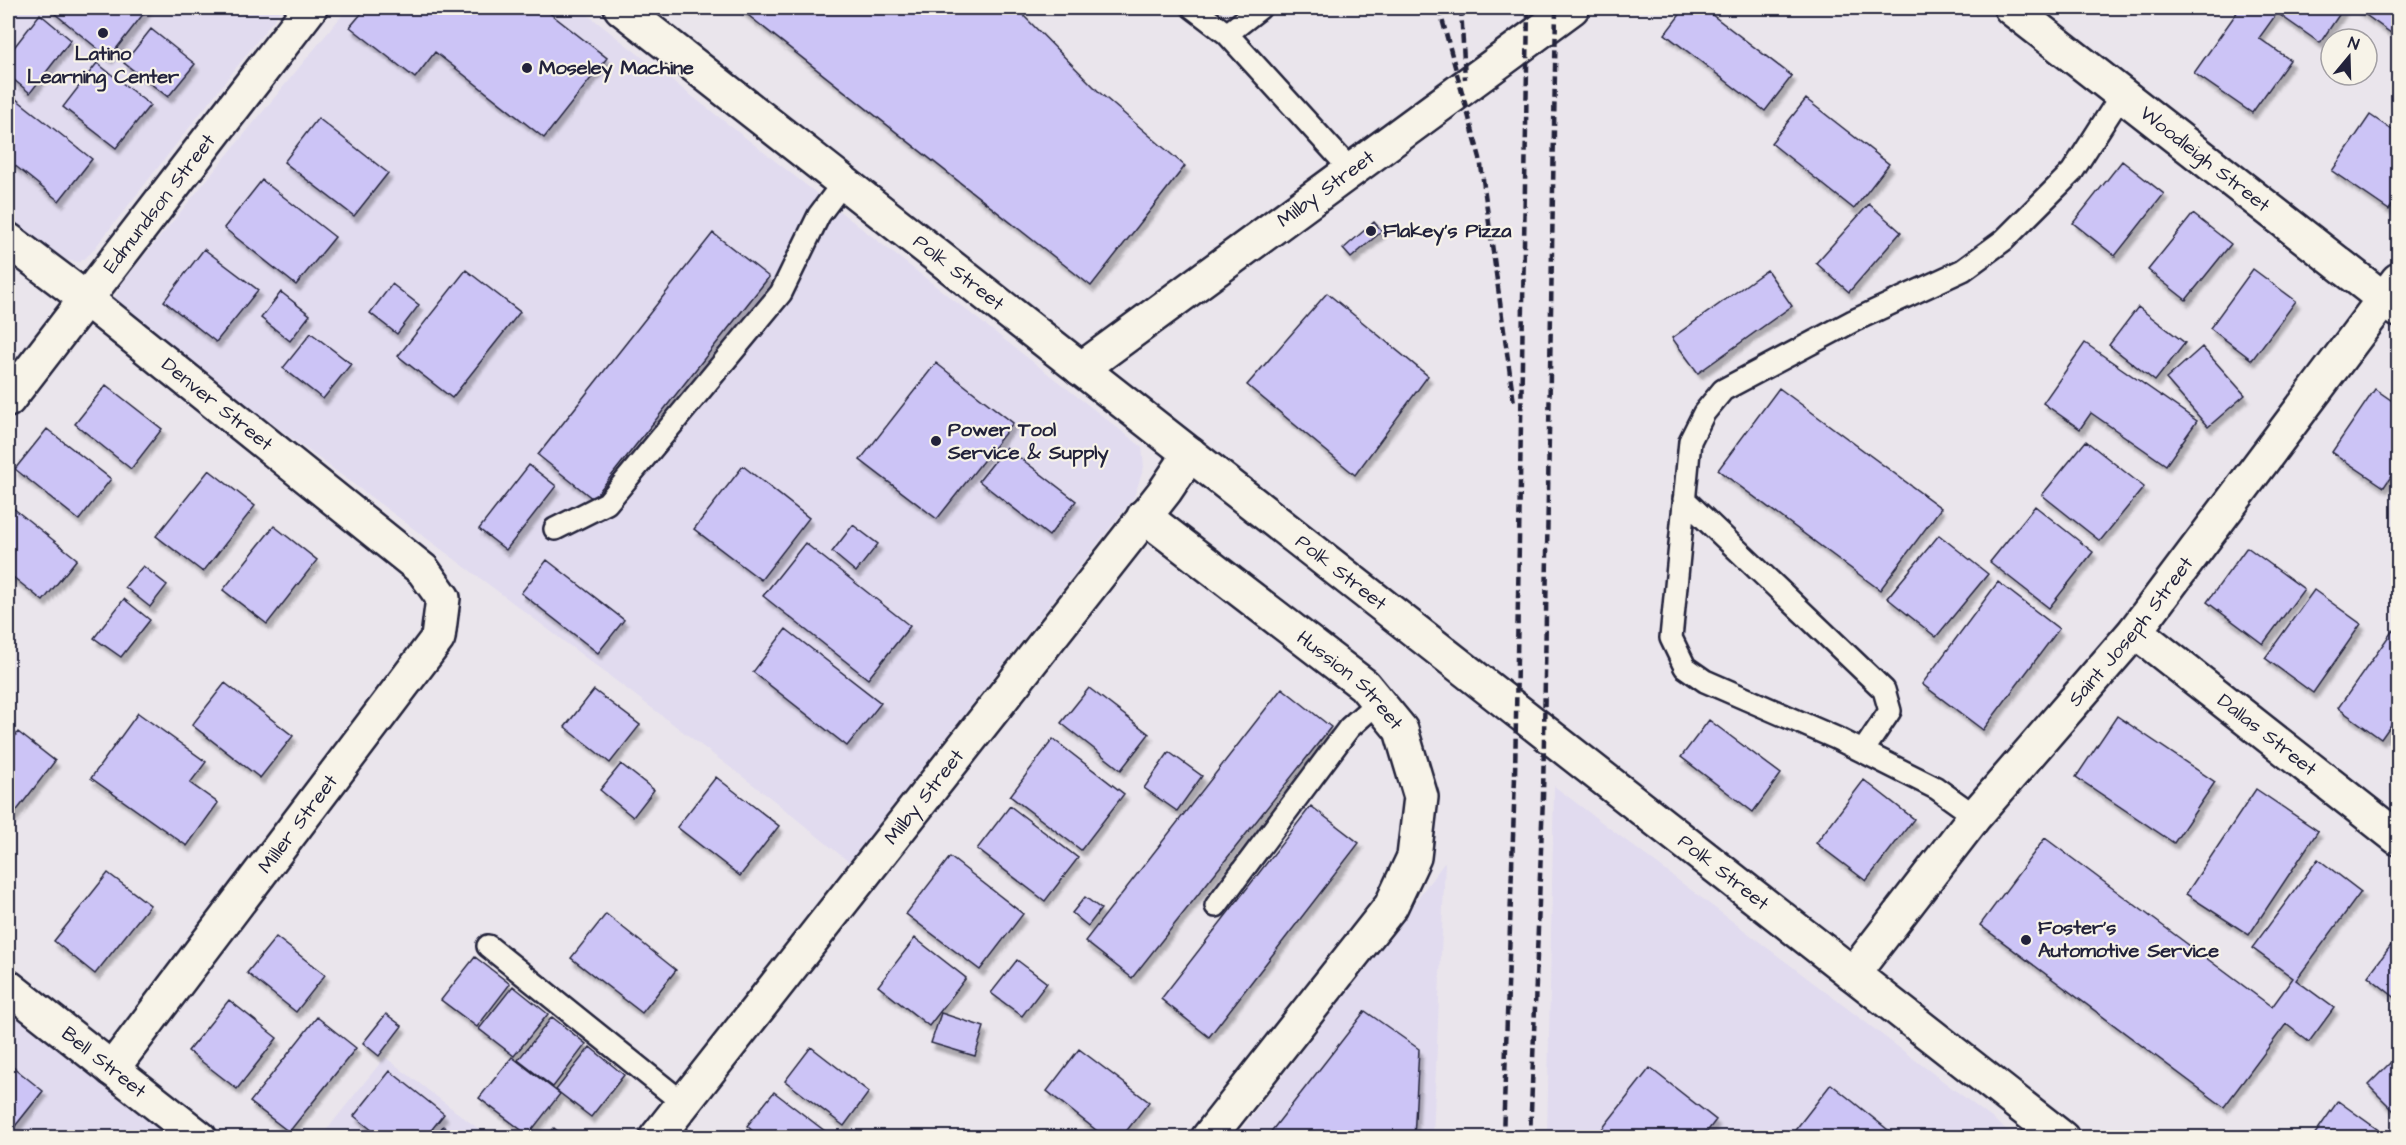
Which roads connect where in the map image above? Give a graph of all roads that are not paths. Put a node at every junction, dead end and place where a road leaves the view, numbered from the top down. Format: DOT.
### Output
graph roads {
  1 [pos="310,8"];
  2 [pos="621,8"];
  3 [pos="1193,8"];
  4 [pos="1260,8"];
  5 [pos="1572,8"];
  6 [pos="2011,8"];
  7 [pos="1227,34"];
  8 [pos="2122,94"];
  9 [pos="1350,169"];
  10 [pos="843,183"];
  11 [pos="8,240"];
  12 [pos="2394,296"];
  13 [pos="86,299"];
  14 [pos="1081,369"];
  15 [pos="8,400"];
  16 [pos="1190,454"];
  17 [pos="1684,499"];
  18 [pos="1144,516"];
  19 [pos="555,529"];
  20 [pos="423,570"];
  21 [pos="2135,631"];
  22 [pos="1378,702"];
  23 [pos="1863,751"];
  24 [pos="1976,816"];
  25 [pos="2398,838"];
  26 [pos="1216,906"];
  27 [pos="488,946"];
  28 [pos="1853,974"];
  29 [pos="8,987"];
  30 [pos="112,1069"];
  31 [pos="683,1103"];
  32 [pos="200,1137"];
  33 [pos="656,1137"];
  34 [pos="1208,1137"];
  35 [pos="2062,1137"];
  1 -- 13 [label="street, Edmundson Street"];
  2 -- 10 [label="street, Polk Street"];
  3 -- 7 [label="lane"];
  4 -- 7 [label="lane"];
  5 -- 9 [label="street, Milby Street"];
  6 -- 8 [label="street, Woodleigh Street"];
  7 -- 9 [label="lane"];
  8 -- 12 [label="street, Woodleigh Street"];
  8 -- 17 [label="lane"];
  9 -- 14 [label="street, Milby Street"];
  10 -- 14 [label="street, Polk Street"];
  10 -- 19 [label="lane"];
  11 -- 13 [label="street, Denver Street"];
  12 -- 21 [label="street, Saint Joseph Street"];
  13 -- 15 [label="street, Edmundson Street"];
  13 -- 20 [label="street, Denver Street"];
  14 -- 16 [label="street, Polk Street"];
  16 -- 18 [label="street, Milby Street"];
  16 -- 28 [label="street, Polk Street"];
  17 -- 23 [label="lane"];
  17 -- 23 [label="lane"];
  18 -- 22 [label="street, Hussion Street"];
  18 -- 31 [label="street, Milby Street"];
  20 -- 30 [label="street, Miller Street"];
  21 -- 24 [label="street, Saint Joseph Street"];
  21 -- 25 [label="street, Dallas Street"];
  22 -- 26 [label="lane"];
  22 -- 34 [label="street, Hussion Street"];
  23 -- 24 [label="lane"];
  24 -- 28 [label="street, Saint Joseph Street"];
  27 -- 31 [label="lane"];
  28 -- 35 [label="street, Polk Street"];
  29 -- 30 [label="street, Bell Street"];
  30 -- 32 [label="street, Bell Street"];
  31 -- 33 [label="street, Milby Street"];
}
